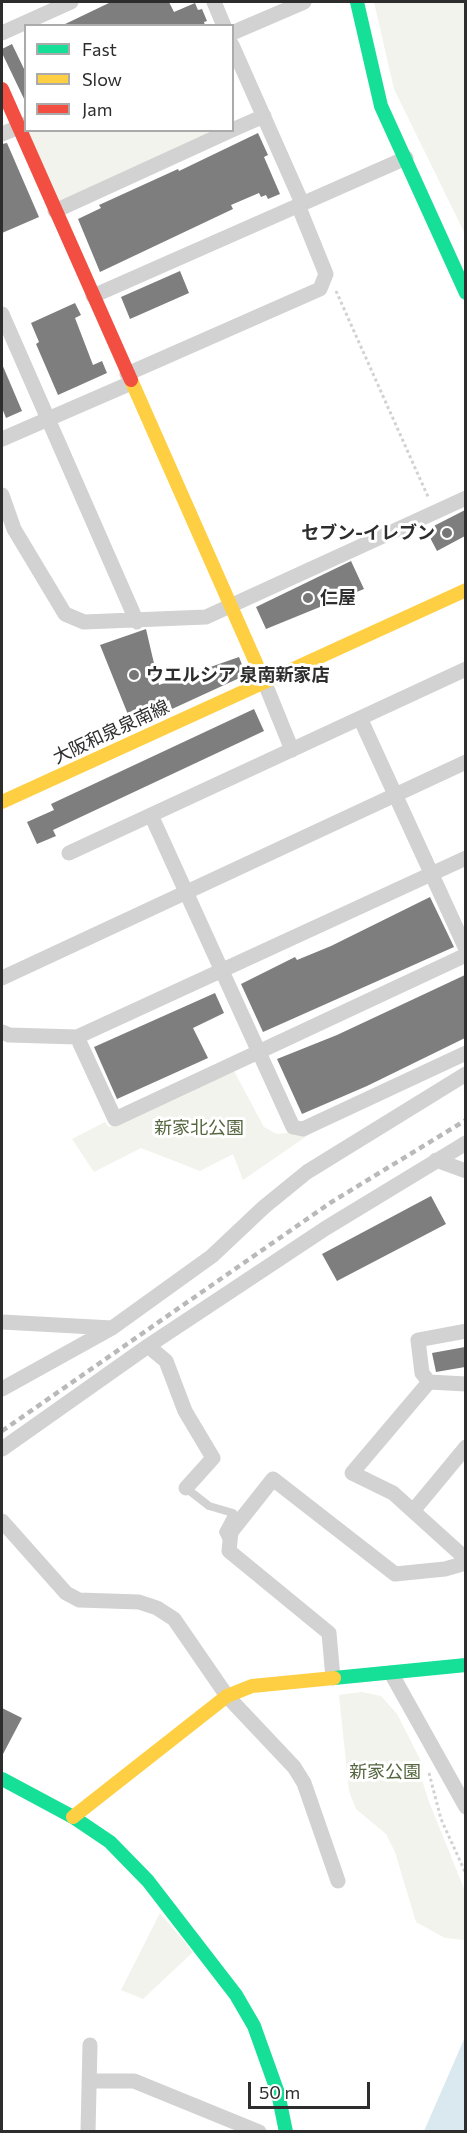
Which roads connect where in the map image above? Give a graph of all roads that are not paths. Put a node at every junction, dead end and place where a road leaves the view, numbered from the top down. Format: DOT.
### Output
graph roads {
  1 [pos="71,2"];
  2 [pos="214,2"];
  3 [pos="304,2"];
  4 [pos="357,2"];
  5 [pos="223,24"];
  6 [pos="234,32"];
  7 [pos="2,33"];
  8 [pos="234,49"];
  9 [pos="2,89"];
  10 [pos="264,116"];
  11 [pos="22,125"];
  12 [pos="234,129"];
  13 [pos="25,132"];
  14 [pos="228,132"];
  15 [pos="2,134"];
  16 [pos="406,158"];
  17 [pos="300,204"];
  18 [pos="55,211"];
  19 [pos="465,293"];
  20 [pos="93,296"];
  21 [pos="2,314"];
  22 [pos="129,378"];
  23 [pos="48,419"];
  24 [pos="2,439"];
  25 [pos="2,495"];
  26 [pos="465,498"];
  27 [pos="465,590"];
  28 [pos="230,606"];
  29 [pos="137,622"];
  30 [pos="465,669"];
  31 [pos="264,681"];
  32 [pos="360,718"];
  33 [pos="292,750"];
  34 [pos="465,762"];
  35 [pos="395,795"];
  36 [pos="2,802"];
  37 [pos="151,815"];
  38 [pos="69,853"];
  39 [pos="465,858"];
  40 [pos="431,874"];
  41 [pos="186,892"];
  42 [pos="465,949"];
  43 [pos="465,955"];
  44 [pos="222,971"];
  45 [pos="2,978"];
  46 [pos="2,1032"];
  47 [pos="77,1037"];
  48 [pos="258,1051"];
  49 [pos="465,1053"];
  50 [pos="465,1074"];
  51 [pos="465,1143"];
  52 [pos="436,1160"];
  53 [pos="465,1172"];
  54 [pos="2,1322"];
  55 [pos="112,1328"];
  56 [pos="465,1331"];
  57 [pos="148,1346"];
  58 [pos="429,1382"];
  59 [pos="465,1384"];
  60 [pos="2,1389"];
  61 [pos="465,1447"];
  62 [pos="2,1449"];
  63 [pos="186,1488"];
  64 [pos="413,1511"];
  65 [pos="2,1521"];
  66 [pos="230,1544"];
  67 [pos="465,1561"];
  68 [pos="465,1665"];
  69 [pos="391,1673"];
  70 [pos="333,1678"];
  71 [pos="226,1696"];
  72 [pos="2,1779"];
  73 [pos="465,1808"];
  74 [pos="73,1817"];
  75 [pos="338,1881"];
  76 [pos="90,2045"];
  77 [pos="89,2081"];
  78 [pos="88,2132"];
  79 [pos="259,2132"];
  80 [pos="286,2132"];
  1 -- 7 [label="street"];
  2 -- 5 [label="street"];
  3 -- 6 [label="street"];
  4 -- 16 [label="street"];
  8 -- 10 [label="street"];
  9 -- 11 [label="street"];
  10 -- 12 [label="street"];
  10 -- 17 [label="street"];
  11 -- 15 [label="street"];
  13 -- 18 [label="street"];
  14 -- 18 [label="street"];
  16 -- 17 [label="street"];
  16 -- 19 [label="street"];
  17 -- 20 [label="street"];
  17 -- 22 [label="street"];
  18 -- 20 [label="street"];
  20 -- 22 [label="street"];
  21 -- 23 [label="street"];
  22 -- 23 [label="street"];
  22 -- 28 [label="street"];
  23 -- 24 [label="street"];
  23 -- 29 [label="street"];
  25 -- 29 [label="street"];
  26 -- 28 [label="street"];
  27 -- 31 [label="street, 大阪和泉泉南線"];
  28 -- 29 [label="street"];
  28 -- 31 [label="street"];
  30 -- 32 [label="street"];
  31 -- 33 [label="street"];
  31 -- 36 [label="street, 大阪和泉泉南線"];
  32 -- 33 [label="street"];
  32 -- 35 [label="street"];
  33 -- 37 [label="street"];
  34 -- 35 [label="street"];
  35 -- 40 [label="street"];
  35 -- 41 [label="street"];
  37 -- 38 [label="street"];
  37 -- 41 [label="street"];
  39 -- 40 [label="street"];
  40 -- 42 [label="street"];
  40 -- 44 [label="street"];
  41 -- 44 [label="street"];
  41 -- 45 [label="street"];
  43 -- 48 [label="street"];
  44 -- 47 [label="street"];
  44 -- 48 [label="street"];
  46 -- 47 [label="street"];
  47 -- 48 [label="street"];
  48 -- 49 [label="street"];
  50 -- 55 [label="street"];
  51 -- 52 [label="street"];
  52 -- 53 [label="street"];
  52 -- 57 [label="street"];
  54 -- 55 [label="street"];
  55 -- 60 [label="street"];
  56 -- 58 [label="street"];
  57 -- 62 [label="street"];
  57 -- 63 [label="street"];
  58 -- 59 [label="street"];
  58 -- 64 [label="street"];
  61 -- 64 [label="street"];
  63 -- 66 [label="lane"];
  64 -- 67 [label="street"];
  65 -- 71 [label="street"];
  66 -- 67 [label="street"];
  66 -- 70 [label="street"];
  68 -- 69 [label="street"];
  69 -- 70 [label="street"];
  69 -- 73 [label="street"];
  70 -- 71 [label="street"];
  71 -- 74 [label="street"];
  71 -- 75 [label="street"];
  72 -- 74 [label="street"];
  74 -- 80 [label="street"];
  76 -- 77 [label="street"];
  77 -- 78 [label="street"];
  77 -- 79 [label="street"];
}
